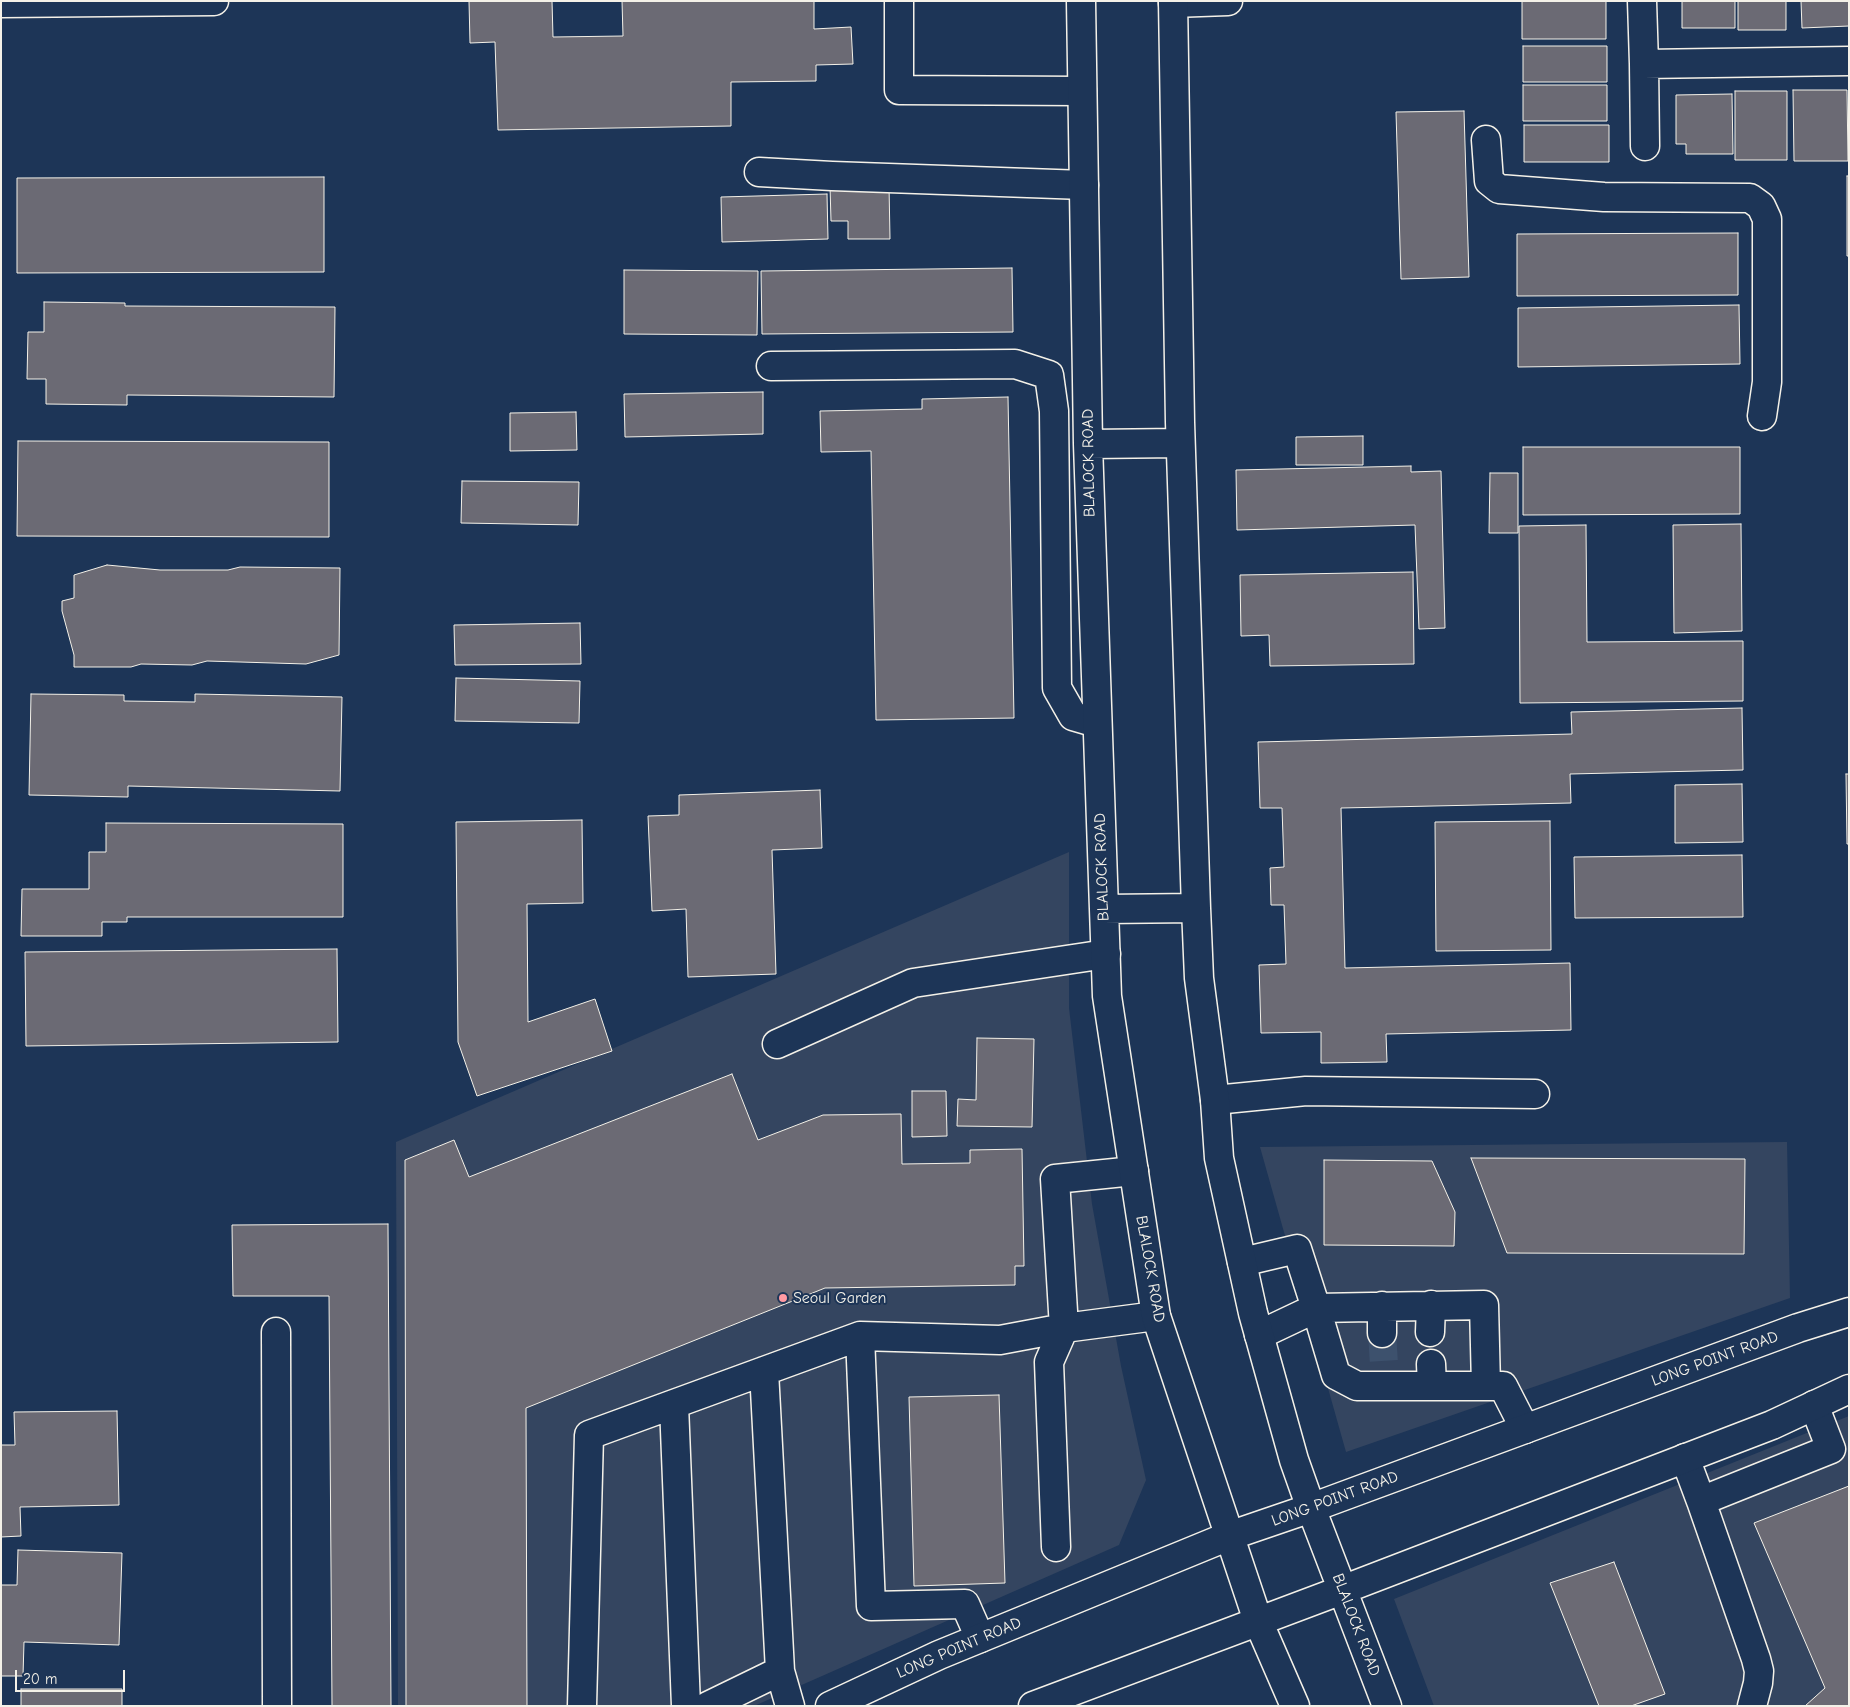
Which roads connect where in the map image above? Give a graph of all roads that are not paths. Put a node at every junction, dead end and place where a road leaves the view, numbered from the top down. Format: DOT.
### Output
graph roads {
  1 [pos="214,1"];
  2 [pos="900,1"];
  3 [pos="1081,1"];
  4 [pos="1228,1"];
  5 [pos="1642,1"];
  6 [pos="1173,2"];
  7 [pos="1,3"];
  8 [pos="1849,61"];
  9 [pos="1644,64"];
  10 [pos="1082,91"];
  11 [pos="1486,140"];
  12 [pos="1645,146"];
  13 [pos="759,172"];
  14 [pos="1084,185"];
  15 [pos="771,366"];
  16 [pos="1762,416"];
  17 [pos="1180,443"];
  18 [pos="1088,444"];
  19 [pos="1054,445"];
  20 [pos="1097,724"];
  21 [pos="1196,908"];
  22 [pos="1104,910"];
  23 [pos="1106,954"];
  24 [pos="777,1044"];
  25 [pos="1535,1094"];
  26 [pos="1216,1100"];
  27 [pos="1134,1171"];
  28 [pos="1242,1262"];
  29 [pos="1431,1305"];
  30 [pos="1382,1306"];
  31 [pos="1316,1308"];
  32 [pos="1849,1312"];
  33 [pos="1156,1316"];
  34 [pos="1064,1328"];
  35 [pos="276,1332"];
  36 [pos="1430,1332"];
  37 [pos="1382,1333"];
  38 [pos="1259,1335"];
  39 [pos="860,1336"];
  40 [pos="764,1371"];
  41 [pos="1486,1386"];
  42 [pos="1849,1389"];
  43 [pos="674,1405"];
  44 [pos="1814,1405"];
  45 [pos="1525,1429"];
  46 [pos="1685,1458"];
  47 [pos="1701,1501"];
  48 [pos="1311,1508"];
  49 [pos="1229,1536"];
  50 [pos="1056,1548"];
  51 [pos="1342,1590"];
  52 [pos="1258,1621"];
  53 [pos="980,1638"];
  54 [pos="780,1671"];
  55 [pos="278,1706"];
  56 [pos="582,1706"];
  57 [pos="686,1706"];
  58 [pos="708,1706"];
  59 [pos="790,1706"];
  60 [pos="830,1706"];
  61 [pos="1033,1706"];
  62 [pos="1295,1706"];
  63 [pos="1387,1706"];
  64 [pos="1752,1706"];
  1 -- 7 [label="main road"];
  2 -- 10 [label="main road"];
  3 -- 10 [label="main road, BLALOCK ROAD"];
  4 -- 6 [label="main road"];
  5 -- 9 [label="main road"];
  6 -- 17 [label="main road, BLALOCK ROAD"];
  8 -- 9 [label="main road"];
  9 -- 12 [label="main road"];
  10 -- 14 [label="main road, BLALOCK ROAD"];
  11 -- 16 [label="main road"];
  13 -- 14 [label="main road"];
  14 -- 18 [label="main road, BLALOCK ROAD"];
  15 -- 19 [label="main road"];
  17 -- 18 [label="main road"];
  17 -- 21 [label="main road, BLALOCK ROAD"];
  18 -- 19 [label="main road"];
  18 -- 20 [label="main road, BLALOCK ROAD"];
  19 -- 20 [label="main road"];
  20 -- 22 [label="main road, BLALOCK ROAD"];
  21 -- 22 [label="main road"];
  21 -- 26 [label="main road, BLALOCK ROAD"];
  22 -- 23 [label="main road, BLALOCK ROAD"];
  23 -- 24 [label="main road"];
  23 -- 27 [label="main road, BLALOCK ROAD"];
  25 -- 26 [label="main road"];
  26 -- 28 [label="main road, BLALOCK ROAD"];
  27 -- 33 [label="main road, BLALOCK ROAD"];
  27 -- 34 [label="main road"];
  28 -- 31 [label="main road"];
  28 -- 38 [label="main road, BLALOCK ROAD"];
  29 -- 30 [label="main road"];
  29 -- 36 [label="main road"];
  29 -- 41 [label="main road"];
  30 -- 31 [label="main road"];
  30 -- 37 [label="main road"];
  31 -- 38 [label="main road"];
  31 -- 41 [label="main road"];
  32 -- 45 [label="main road, LONG POINT ROAD"];
  33 -- 34 [label="main road"];
  33 -- 49 [label="main road, BLALOCK ROAD"];
  34 -- 39 [label="main road"];
  34 -- 50 [label="main road"];
  35 -- 55 [label="main road"];
  38 -- 48 [label="main road, BLALOCK ROAD"];
  39 -- 40 [label="main road"];
  39 -- 53 [label="main road"];
  40 -- 43 [label="main road"];
  40 -- 54 [label="main road"];
  41 -- 45 [label="main road"];
  42 -- 44 [label="main road"];
  43 -- 56 [label="main road"];
  43 -- 57 [label="main road"];
  44 -- 46 [label="main road"];
  44 -- 47 [label="main road"];
  45 -- 48 [label="main road, LONG POINT ROAD"];
  46 -- 47 [label="main road"];
  46 -- 51 [label="main road"];
  47 -- 64 [label="main road"];
  48 -- 49 [label="main road, LONG POINT ROAD"];
  48 -- 51 [label="main road, BLALOCK ROAD"];
  49 -- 52 [label="main road, BLALOCK ROAD"];
  49 -- 53 [label="main road, LONG POINT ROAD"];
  51 -- 52 [label="main road"];
  51 -- 63 [label="main road, BLALOCK ROAD"];
  52 -- 61 [label="main road"];
  52 -- 62 [label="main road, BLALOCK ROAD"];
  53 -- 60 [label="main road, LONG POINT ROAD"];
  54 -- 58 [label="main road"];
  54 -- 59 [label="main road"];
}
